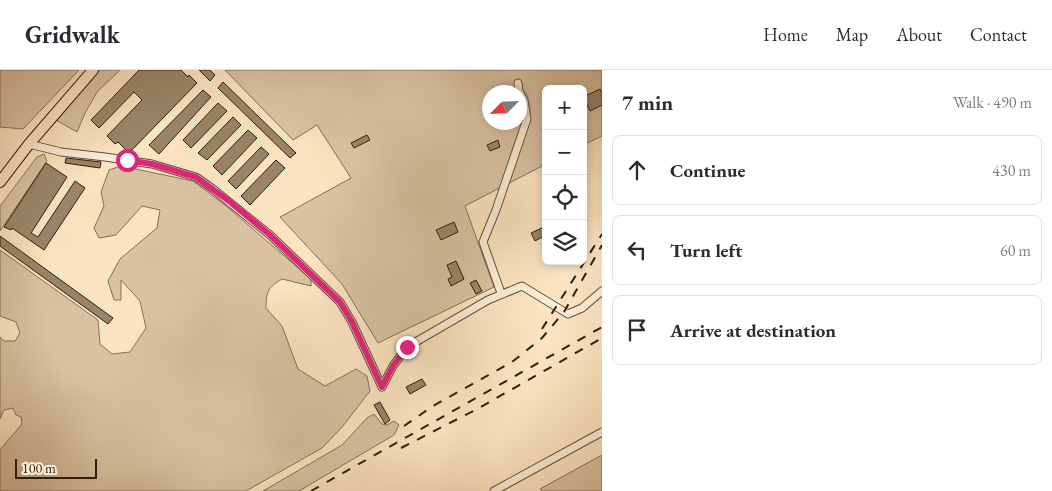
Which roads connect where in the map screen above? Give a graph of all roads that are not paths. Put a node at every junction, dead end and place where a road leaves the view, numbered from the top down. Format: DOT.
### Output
graph roads {
  1 [pos="94,70"];
  2 [pos="523,130"];
  3 [pos="29,144"];
  4 [pos="0,182"];
  5 [pos="602,291"];
  6 [pos="502,293"];
  7 [pos="602,432"];
  8 [pos="494,491"];
  1 -- 3 [label="highway"];
  2 -- 6 [label="street"];
  3 -- 4 [label="highway"];
  3 -- 6 [label="street"];
  5 -- 6 [label="street"];
  7 -- 8 [label="street"];
}
